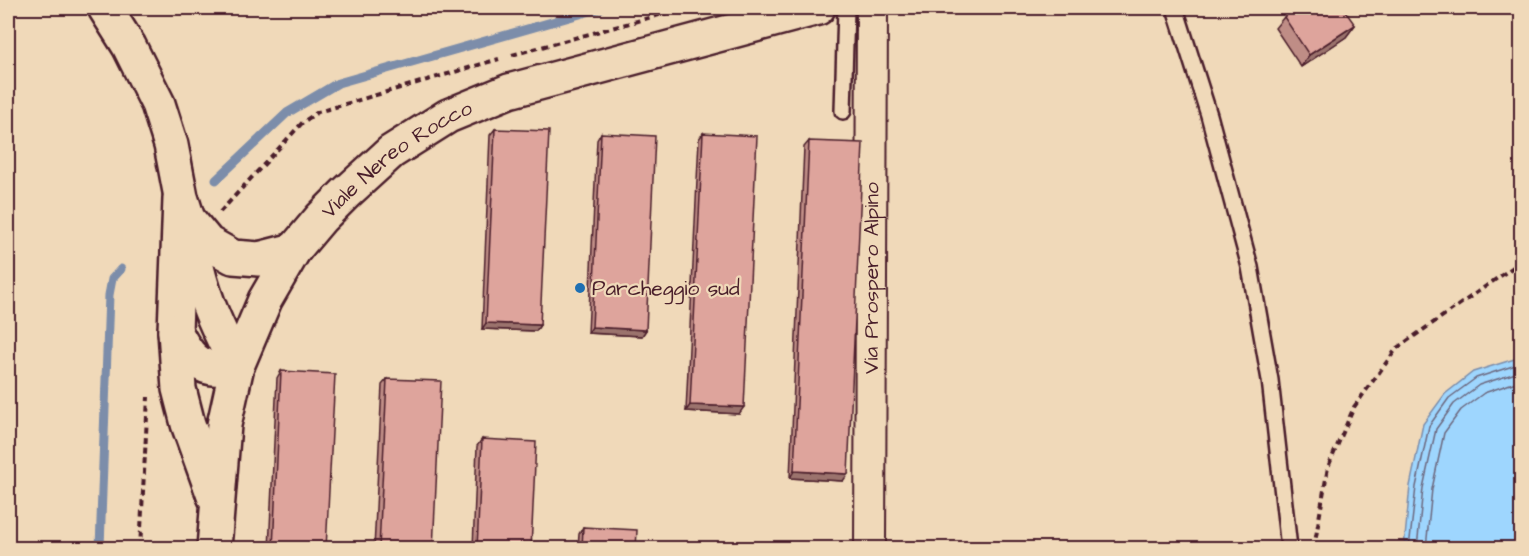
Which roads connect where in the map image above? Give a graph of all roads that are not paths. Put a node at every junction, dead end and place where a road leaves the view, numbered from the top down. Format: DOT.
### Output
graph roads {
  1 [pos="105,8"];
  2 [pos="818,8"];
  3 [pos="846,8"];
  4 [pos="872,8"];
  5 [pos="1175,8"];
  6 [pos="843,111"];
  7 [pos="184,208"];
  8 [pos="294,250"];
  9 [pos="175,331"];
  10 [pos="237,366"];
  11 [pos="217,503"];
  12 [pos="214,549"];
  13 [pos="870,549"];
  14 [pos="1289,549"];
  1 -- 7 [label="street"];
  2 -- 8 [label="street, Viale Nereo Rocco"];
  3 -- 6 [label="lane"];
  4 -- 13 [label="street, Via Prospero Alpino"];
  5 -- 14 [label="lane"];
  7 -- 8 [label="street"];
  7 -- 9 [label="street"];
  7 -- 10 [label="street"];
  8 -- 10 [label="street, Viale Nereo Rocco"];
  9 -- 10 [label="street"];
  9 -- 11 [label="street"];
  10 -- 11 [label="street, Viale Nereo Rocco"];
  11 -- 12 [label="street, Viale Nereo Rocco"];
}
